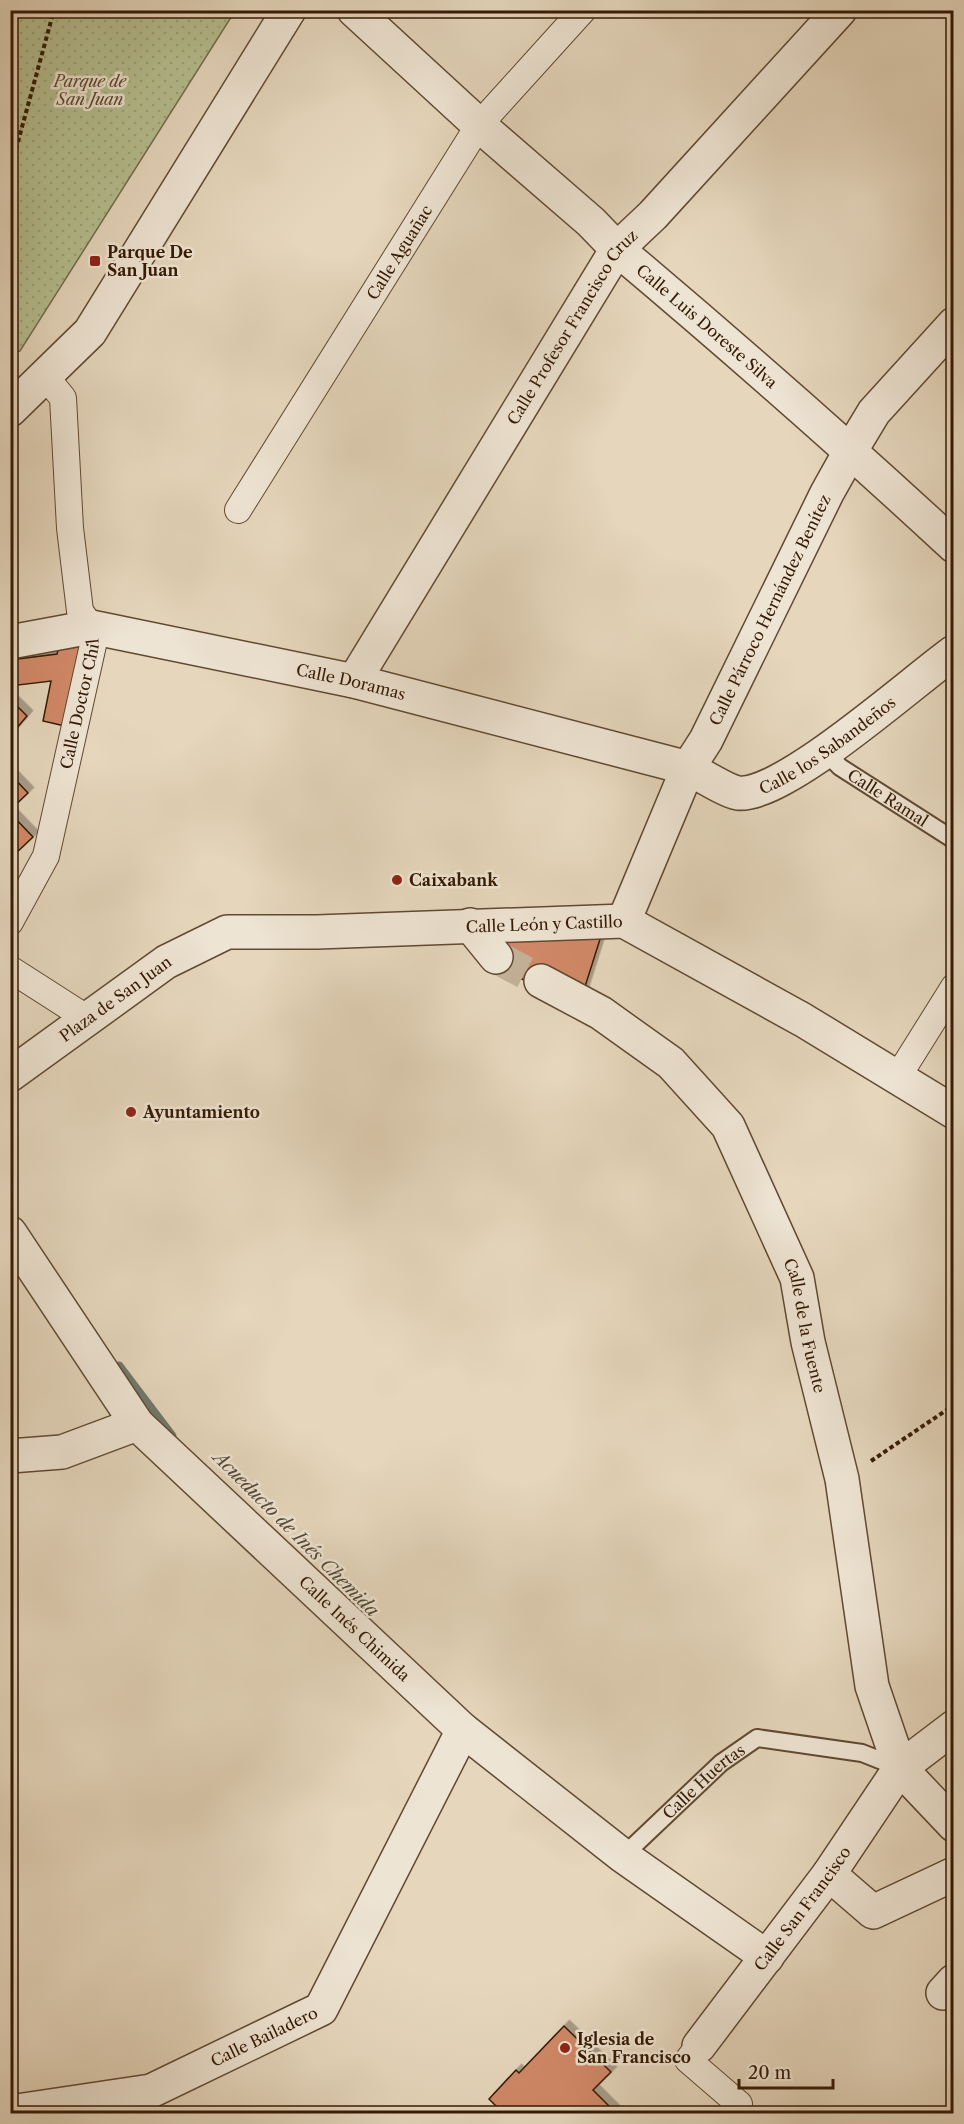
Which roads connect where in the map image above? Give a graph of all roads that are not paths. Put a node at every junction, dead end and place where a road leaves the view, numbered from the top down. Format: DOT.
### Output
graph roads {
  1 [pos="289,10"];
  2 [pos="354,10"];
  3 [pos="583,10"];
  4 [pos="840,10"];
  5 [pos="479,125"];
  6 [pos="617,249"];
  7 [pos="954,324"];
  8 [pos="45,376"];
  9 [pos="10,410"];
  10 [pos="851,450"];
  11 [pos="238,510"];
  12 [pos="954,546"];
  13 [pos="91,627"];
  14 [pos="10,642"];
  15 [pos="954,652"];
  16 [pos="354,681"];
  17 [pos="825,752"];
  18 [pos="688,768"];
  19 [pos="954,840"];
  20 [pos="624,921"];
  21 [pos="10,922"];
  22 [pos="470,925"];
  23 [pos="227,932"];
  24 [pos="496,957"];
  25 [pos="10,969"];
  26 [pos="541,981"];
  27 [pos="954,987"];
  28 [pos="88,1018"];
  29 [pos="10,1075"];
  30 [pos="897,1078"];
  31 [pos="954,1112"];
  32 [pos="10,1233"];
  33 [pos="137,1424"];
  34 [pos="10,1456"];
  35 [pos="954,1727"];
  36 [pos="463,1730"];
  37 [pos="900,1768"];
  38 [pos="954,1825"];
  39 [pos="623,1856"];
  40 [pos="829,1874"];
  41 [pos="954,1874"];
  42 [pos="767,1957"];
  43 [pos="699,2046"];
  44 [pos="156,2102"];
  45 [pos="10,2112"];
  46 [pos="732,2114"];
  1 -- 8 [label="street"];
  2 -- 5 [label="street, Calle Luis Doreste Silva"];
  3 -- 5 [label="street, Calle Aguañac"];
  4 -- 6 [label="street, Calle Profesor Francisco Cruz"];
  5 -- 6 [label="street, Calle Luis Doreste Silva"];
  5 -- 11 [label="street, Calle Aguañac"];
  6 -- 10 [label="street, Calle Luis Doreste Silva"];
  6 -- 16 [label="street, Calle Profesor Francisco Cruz"];
  7 -- 10 [label="street, Calle Párroco Hernández Benítez"];
  8 -- 9 [label="street"];
  8 -- 13 [label="street, Calle Doctor Chil"];
  10 -- 12 [label="street, Calle Luis Doreste Silva"];
  10 -- 18 [label="street, Calle Párroco Hernández Benítez"];
  13 -- 14 [label="street, Calle Doramas"];
  13 -- 16 [label="street, Calle Doramas"];
  13 -- 21 [label="street, Calle Doctor Chil"];
  15 -- 17 [label="street, Calle los Sabandeños"];
  16 -- 18 [label="street, Calle Doramas"];
  17 -- 18 [label="street, Calle los Sabandeños"];
  17 -- 19 [label="lane, Calle Ramal"];
  18 -- 20 [label="street, Calle Párroco Hernández Benítez"];
  20 -- 22 [label="street, Calle León y Castillo"];
  20 -- 30 [label="street, Calle León y Castillo"];
  22 -- 23 [label="street, Calle León y Castillo"];
  22 -- 24 [label="street"];
  23 -- 28 [label="street, Plaza de San Juan"];
  25 -- 28 [label="street"];
  26 -- 37 [label="street, Calle de la Fuente"];
  27 -- 30 [label="street"];
  28 -- 29 [label="street, Plaza de San Juan"];
  30 -- 31 [label="street, Calle León y Castillo"];
  32 -- 33 [label="street, Calle Inés Chimida"];
  33 -- 34 [label="street"];
  33 -- 36 [label="street, Calle Inés Chimida"];
  35 -- 37 [label="street, Calle San Francisco"];
  36 -- 39 [label="street, Calle Inés Chimida"];
  36 -- 44 [label="street, Calle Bailadero"];
  37 -- 38 [label="street"];
  37 -- 39 [label="lane, Calle Huertas"];
  37 -- 40 [label="street, Calle San Francisco"];
  39 -- 42 [label="street, Calle Inés Chimida"];
  40 -- 41 [label="street"];
  40 -- 42 [label="street, Calle San Francisco"];
  42 -- 43 [label="street, Calle San Francisco"];
  43 -- 46 [label="street"];
  44 -- 45 [label="street, Calle Bailadero"];
}
